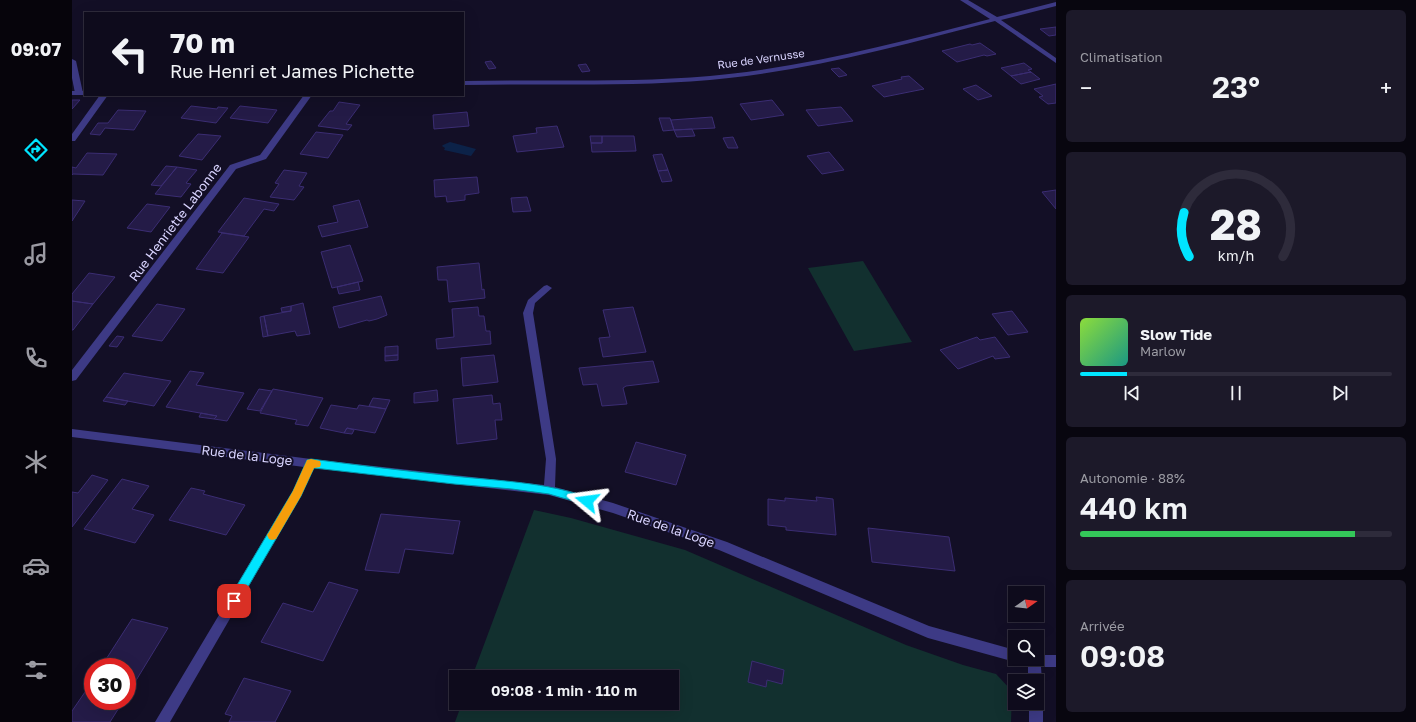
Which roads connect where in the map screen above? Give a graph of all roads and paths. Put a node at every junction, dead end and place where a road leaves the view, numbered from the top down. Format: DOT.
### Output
graph roads {
  1 [pos="963,0"];
  2 [pos="1056,4"];
  3 [pos="994,18"];
  4 [pos="72,61"];
  5 [pos="1056,61"];
  6 [pos="464,83"];
  7 [pos="79,93"];
  8 [pos="103,96"];
  9 [pos="307,96"];
  10 [pos="72,139"];
  11 [pos="547,288"];
  12 [pos="72,377"];
  13 [pos="72,433"];
  14 [pos="311,463"];
  15 [pos="549,490"];
  16 [pos="1008,654"];
  17 [pos="1044,661"];
  18 [pos="1056,661"];
  19 [pos="1036,710"];
  20 [pos="162,722"];
  21 [pos="1036,722"];
  1 -- 3 [label="street"];
  2 -- 3 [label="street, Rue de Vernusse"];
  3 -- 5 [label="street"];
  3 -- 6 [label="street, Rue de Vernusse"];
  4 -- 7 [label="street"];
  8 -- 10 [label="street"];
  9 -- 12 [label="street, Rue Henriette Labonne"];
  11 -- 15 [label="street"];
  13 -- 14 [label="street, Rue de la Loge"];
  14 -- 15 [label="street, Rue de la Loge"];
  14 -- 20 [label="street"];
  15 -- 16 [label="street, Rue de la Loge"];
  17 -- 18 [label="street"];
  19 -- 21 [label="street"];
}
